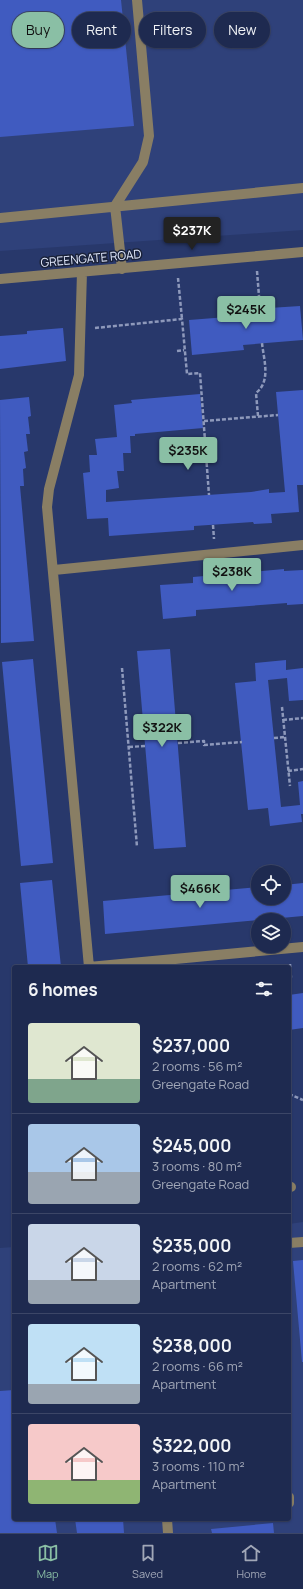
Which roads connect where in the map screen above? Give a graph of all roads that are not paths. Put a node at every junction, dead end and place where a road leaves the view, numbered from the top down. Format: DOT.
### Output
graph roads {
  1 [pos="137,0"];
  2 [pos="303,188"];
  3 [pos="115,206"];
  4 [pos="0,218"];
  5 [pos="303,252"];
  6 [pos="122,269"];
  7 [pos="82,272"];
  8 [pos="0,279"];
  9 [pos="303,545"];
  10 [pos="54,570"];
  11 [pos="303,948"];
  12 [pos="89,965"];
  13 [pos="112,965"];
  14 [pos="303,1242"];
  15 [pos="291,1243"];
  16 [pos="167,1521"];
  17 [pos="168,1533"];
  1 -- 3 [label="street"];
  2 -- 3 [label="street"];
  3 -- 4 [label="street"];
  3 -- 6 [label="street"];
  5 -- 6 [label="street, GREENGATE ROAD"];
  6 -- 7 [label="street, GREENGATE ROAD"];
  7 -- 8 [label="street, GREENGATE ROAD"];
  7 -- 10 [label="street"];
  9 -- 10 [label="street"];
  10 -- 12 [label="street"];
  11 -- 13 [label="street"];
  14 -- 15 [label="street"];
  16 -- 17 [label="street"];
}
